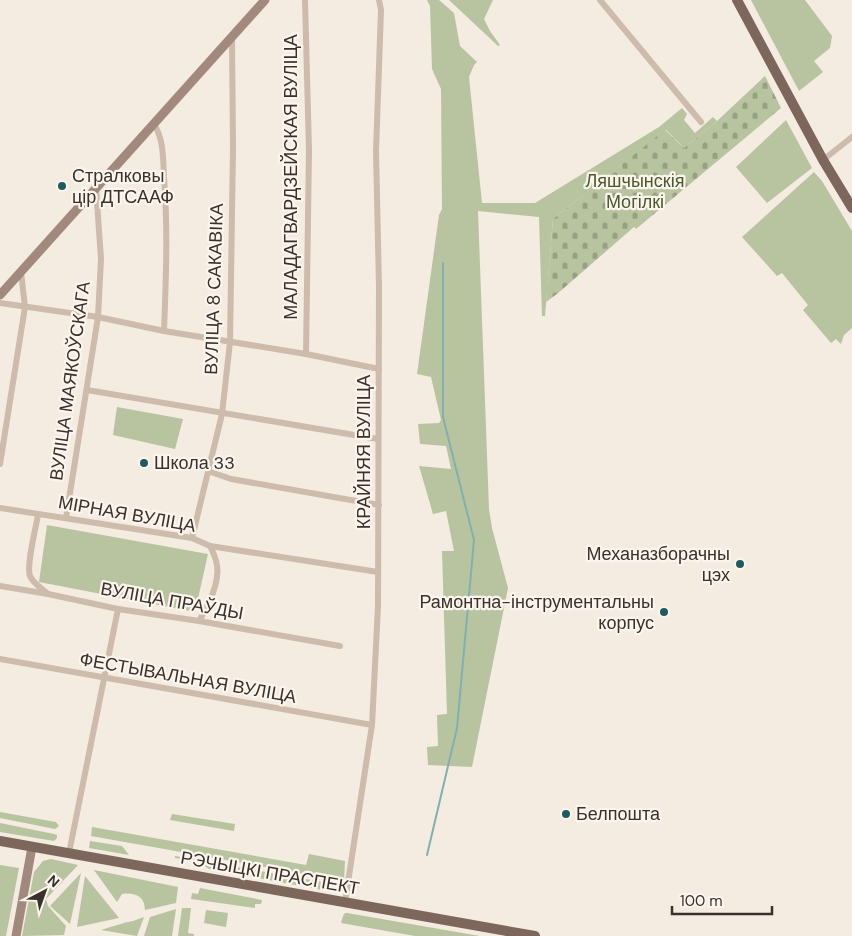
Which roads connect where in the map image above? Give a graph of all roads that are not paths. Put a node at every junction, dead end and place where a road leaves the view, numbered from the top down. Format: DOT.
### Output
graph roads {
  1 [pos="265,0"];
  2 [pos="305,0"];
  3 [pos="379,0"];
  4 [pos="600,0"];
  5 [pos="737,0"];
  6 [pos="232,37"];
  7 [pos="701,122"];
  8 [pos="154,124"];
  9 [pos="852,137"];
  10 [pos="823,160"];
  11 [pos="96,188"];
  12 [pos="852,208"];
  13 [pos="21,272"];
  14 [pos="0,295"];
  15 [pos="0,303"];
  16 [pos="25,307"];
  17 [pos="98,317"];
  18 [pos="164,331"];
  19 [pos="230,342"];
  20 [pos="306,354"];
  21 [pos="379,369"];
  22 [pos="87,390"];
  23 [pos="222,414"];
  24 [pos="378,439"];
  25 [pos="0,464"];
  26 [pos="208,471"];
  27 [pos="379,506"];
  28 [pos="0,508"];
  29 [pos="38,515"];
  30 [pos="66,518"];
  31 [pos="192,538"];
  32 [pos="210,546"];
  33 [pos="378,572"];
  34 [pos="0,586"];
  35 [pos="48,594"];
  36 [pos="118,609"];
  37 [pos="199,621"];
  38 [pos="340,646"];
  39 [pos="0,659"];
  40 [pos="104,678"];
  41 [pos="372,725"];
  42 [pos="0,841"];
  43 [pos="32,847"];
  44 [pos="69,853"];
  45 [pos="345,902"];
  46 [pos="513,934"];
  47 [pos="16,936"];
  48 [pos="535,936"];
  1 -- 6 [label="main road"];
  2 -- 20 [label="street, МАЛАДАГВАРДЗЕЙСКАЯ ВУЛІЦА"];
  3 -- 21 [label="street, КРАЙНЯЯ ВУЛІЦА"];
  4 -- 7 [label="street"];
  5 -- 10 [label="main road"];
  6 -- 8 [label="main road"];
  6 -- 19 [label="street, ВУЛІЦА 8 САКАВІКА"];
  8 -- 11 [label="main road"];
  8 -- 18 [label="street"];
  9 -- 10 [label="street"];
  10 -- 12 [label="main road"];
  11 -- 13 [label="main road"];
  11 -- 17 [label="street, ВУЛІЦА МАЯКОЎСКАГА"];
  13 -- 14 [label="main road"];
  13 -- 16 [label="street"];
  15 -- 16 [label="street"];
  16 -- 17 [label="street"];
  16 -- 25 [label="street"];
  17 -- 18 [label="street"];
  17 -- 22 [label="street, ВУЛІЦА МАЯКОЎСКАГА"];
  18 -- 19 [label="street"];
  19 -- 20 [label="street"];
  19 -- 23 [label="street, ВУЛІЦА 8 САКАВІКА"];
  20 -- 21 [label="street"];
  21 -- 24 [label="street, КРАЙНЯЯ ВУЛІЦА"];
  22 -- 23 [label="street"];
  22 -- 30 [label="street, ВУЛІЦА МАЯКОЎСКАГА"];
  23 -- 24 [label="street"];
  23 -- 26 [label="street, ВУЛІЦА 8 САКАВІКА"];
  24 -- 27 [label="street, КРАЙНЯЯ ВУЛІЦА"];
  26 -- 27 [label="street"];
  26 -- 31 [label="street, ВУЛІЦА 8 САКАВІКА"];
  27 -- 33 [label="street, КРАЙНЯЯ ВУЛІЦА"];
  28 -- 29 [label="street, МІРНАЯ ВУЛІЦА"];
  29 -- 30 [label="street, МІРНАЯ ВУЛІЦА"];
  29 -- 35 [label="street, МІРНАЯ ВУЛІЦА"];
  30 -- 31 [label="street, МІРНАЯ ВУЛІЦА"];
  31 -- 32 [label="street, МІРНАЯ ВУЛІЦА"];
  32 -- 33 [label="street, МІРНАЯ ВУЛІЦА"];
  32 -- 37 [label="street, МІРНАЯ ВУЛІЦА"];
  33 -- 41 [label="street, КРАЙНЯЯ ВУЛІЦА"];
  34 -- 35 [label="street, ВУЛІЦА ПРАЎДЫ"];
  35 -- 36 [label="street, ВУЛІЦА ПРАЎДЫ"];
  36 -- 37 [label="street, ВУЛІЦА ПРАЎДЫ"];
  36 -- 40 [label="street"];
  37 -- 38 [label="street, ВУЛІЦА ПРАЎДЫ"];
  39 -- 40 [label="street, ФЕСТЫВАЛЬНАЯ ВУЛІЦА"];
  40 -- 41 [label="street, ФЕСТЫВАЛЬНАЯ ВУЛІЦА"];
  40 -- 44 [label="street"];
  41 -- 45 [label="street, КРАЙНЯЯ ВУЛІЦА"];
  42 -- 43 [label="main road, РЭЧЫЦКІ ПРАСПЕКТ"];
  43 -- 44 [label="main road, РЭЧЫЦКІ ПРАСПЕКТ"];
  43 -- 47 [label="main road"];
  44 -- 45 [label="main road, РЭЧЫЦКІ ПРАСПЕКТ"];
  45 -- 46 [label="main road, РЭЧЫЦКІ ПРАСПЕКТ"];
  46 -- 48 [label="main road, РЭЧЫЦКІ ПРАСПЕКТ"];
}
